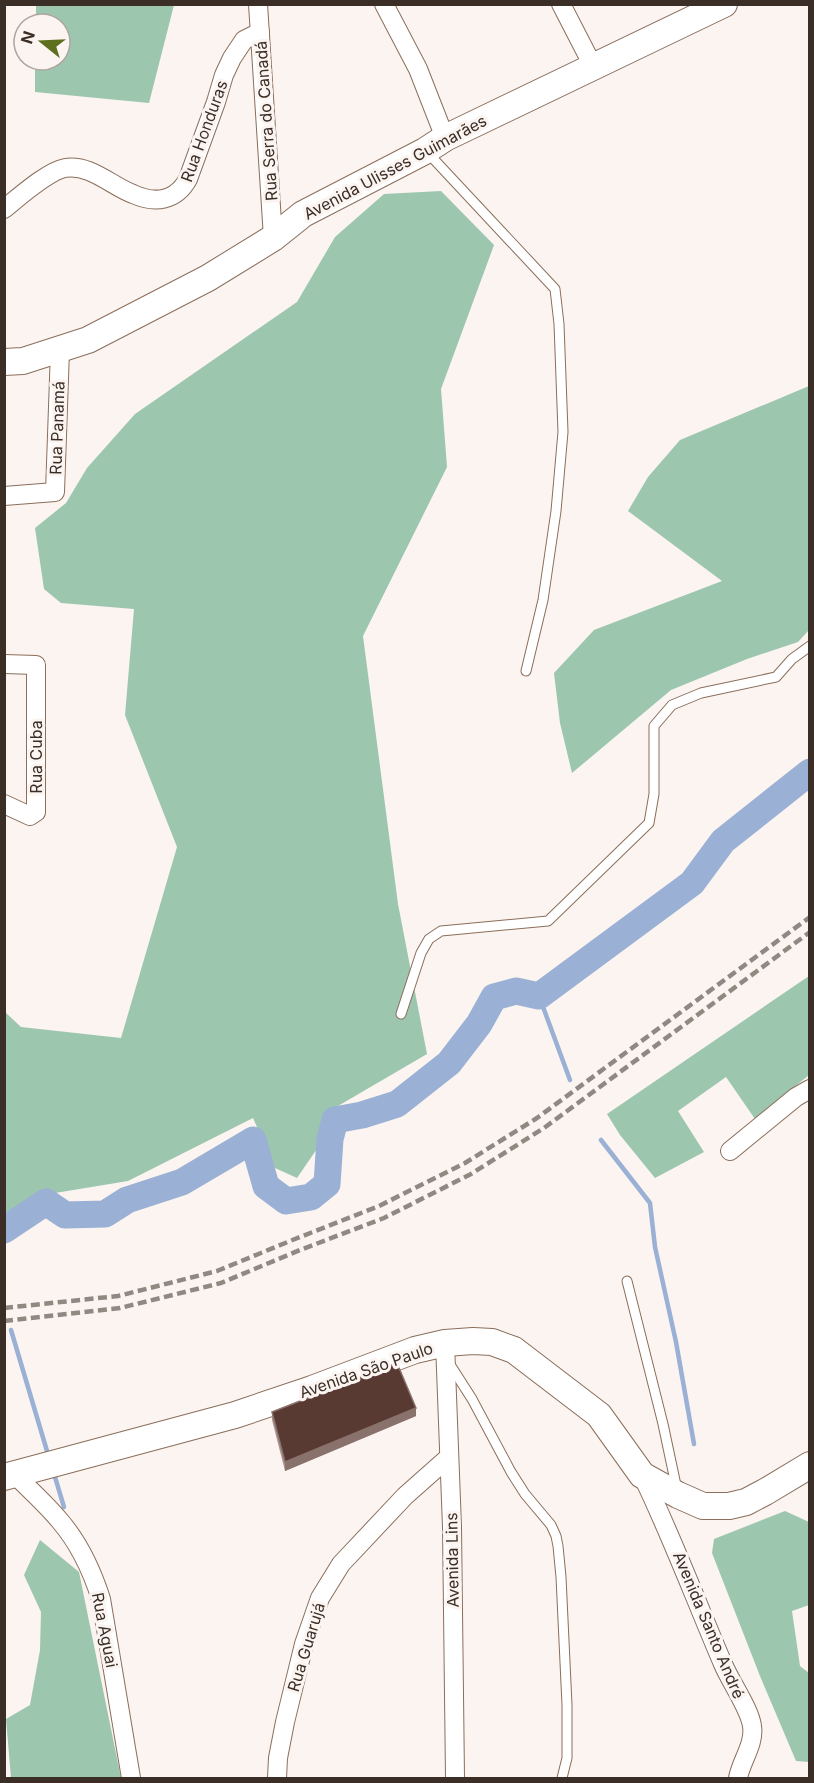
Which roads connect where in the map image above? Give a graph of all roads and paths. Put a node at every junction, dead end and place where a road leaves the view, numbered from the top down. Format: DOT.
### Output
graph roads {
  1 [pos="258,4"];
  2 [pos="384,4"];
  3 [pos="561,4"];
  4 [pos="724,4"];
  5 [pos="260,32"];
  6 [pos="594,68"];
  7 [pos="435,144"];
  8 [pos="4,209"];
  9 [pos="273,238"];
  10 [pos="60,350"];
  11 [pos="4,362"];
  12 [pos="4,496"];
  13 [pos="810,646"];
  14 [pos="4,664"];
  15 [pos="526,671"];
  16 [pos="4,804"];
  17 [pos="401,1014"];
  18 [pos="810,1089"];
  19 [pos="730,1151"];
  20 [pos="627,1281"];
  21 [pos="446,1351"];
  22 [pos="449,1457"];
  23 [pos="810,1465"];
  24 [pos="9,1475"];
  25 [pos="642,1475"];
  26 [pos="678,1495"];
  27 [pos="130,1779"];
  28 [pos="277,1779"];
  29 [pos="455,1779"];
  30 [pos="562,1779"];
  31 [pos="738,1779"];
  1 -- 5 [label="street, Rua Serra do Canadá"];
  2 -- 7 [label="street"];
  3 -- 6 [label="street"];
  4 -- 6 [label="main road, Avenida Ulisses Guimarães"];
  5 -- 8 [label="street, Rua Honduras"];
  5 -- 9 [label="street, Rua Serra do Canadá"];
  6 -- 7 [label="main road, Avenida Ulisses Guimarães"];
  7 -- 9 [label="main road, Avenida Ulisses Guimarães"];
  7 -- 15 [label="lane"];
  9 -- 10 [label="main road, Avenida Ulisses Guimarães"];
  10 -- 11 [label="main road, Avenida Ulisses Guimarães"];
  10 -- 12 [label="street, Rua Panamá"];
  13 -- 17 [label="lane"];
  14 -- 16 [label="street, Rua Cuba"];
  18 -- 19 [label="street"];
  20 -- 26 [label="lane"];
  21 -- 22 [label="street, Avenida Lins"];
  21 -- 24 [label="main road, Avenida São Paulo"];
  21 -- 25 [label="main road, Avenida São Paulo"];
  21 -- 30 [label="lane"];
  22 -- 28 [label="street, Rua Guarujá"];
  22 -- 29 [label="street, Avenida Lins"];
  23 -- 26 [label="main road, Avenida São Paulo"];
  24 -- 27 [label="street, Rua Aguai"];
  25 -- 26 [label="main road, Avenida São Paulo"];
  25 -- 31 [label="street, Avenida Santo André"];
}
